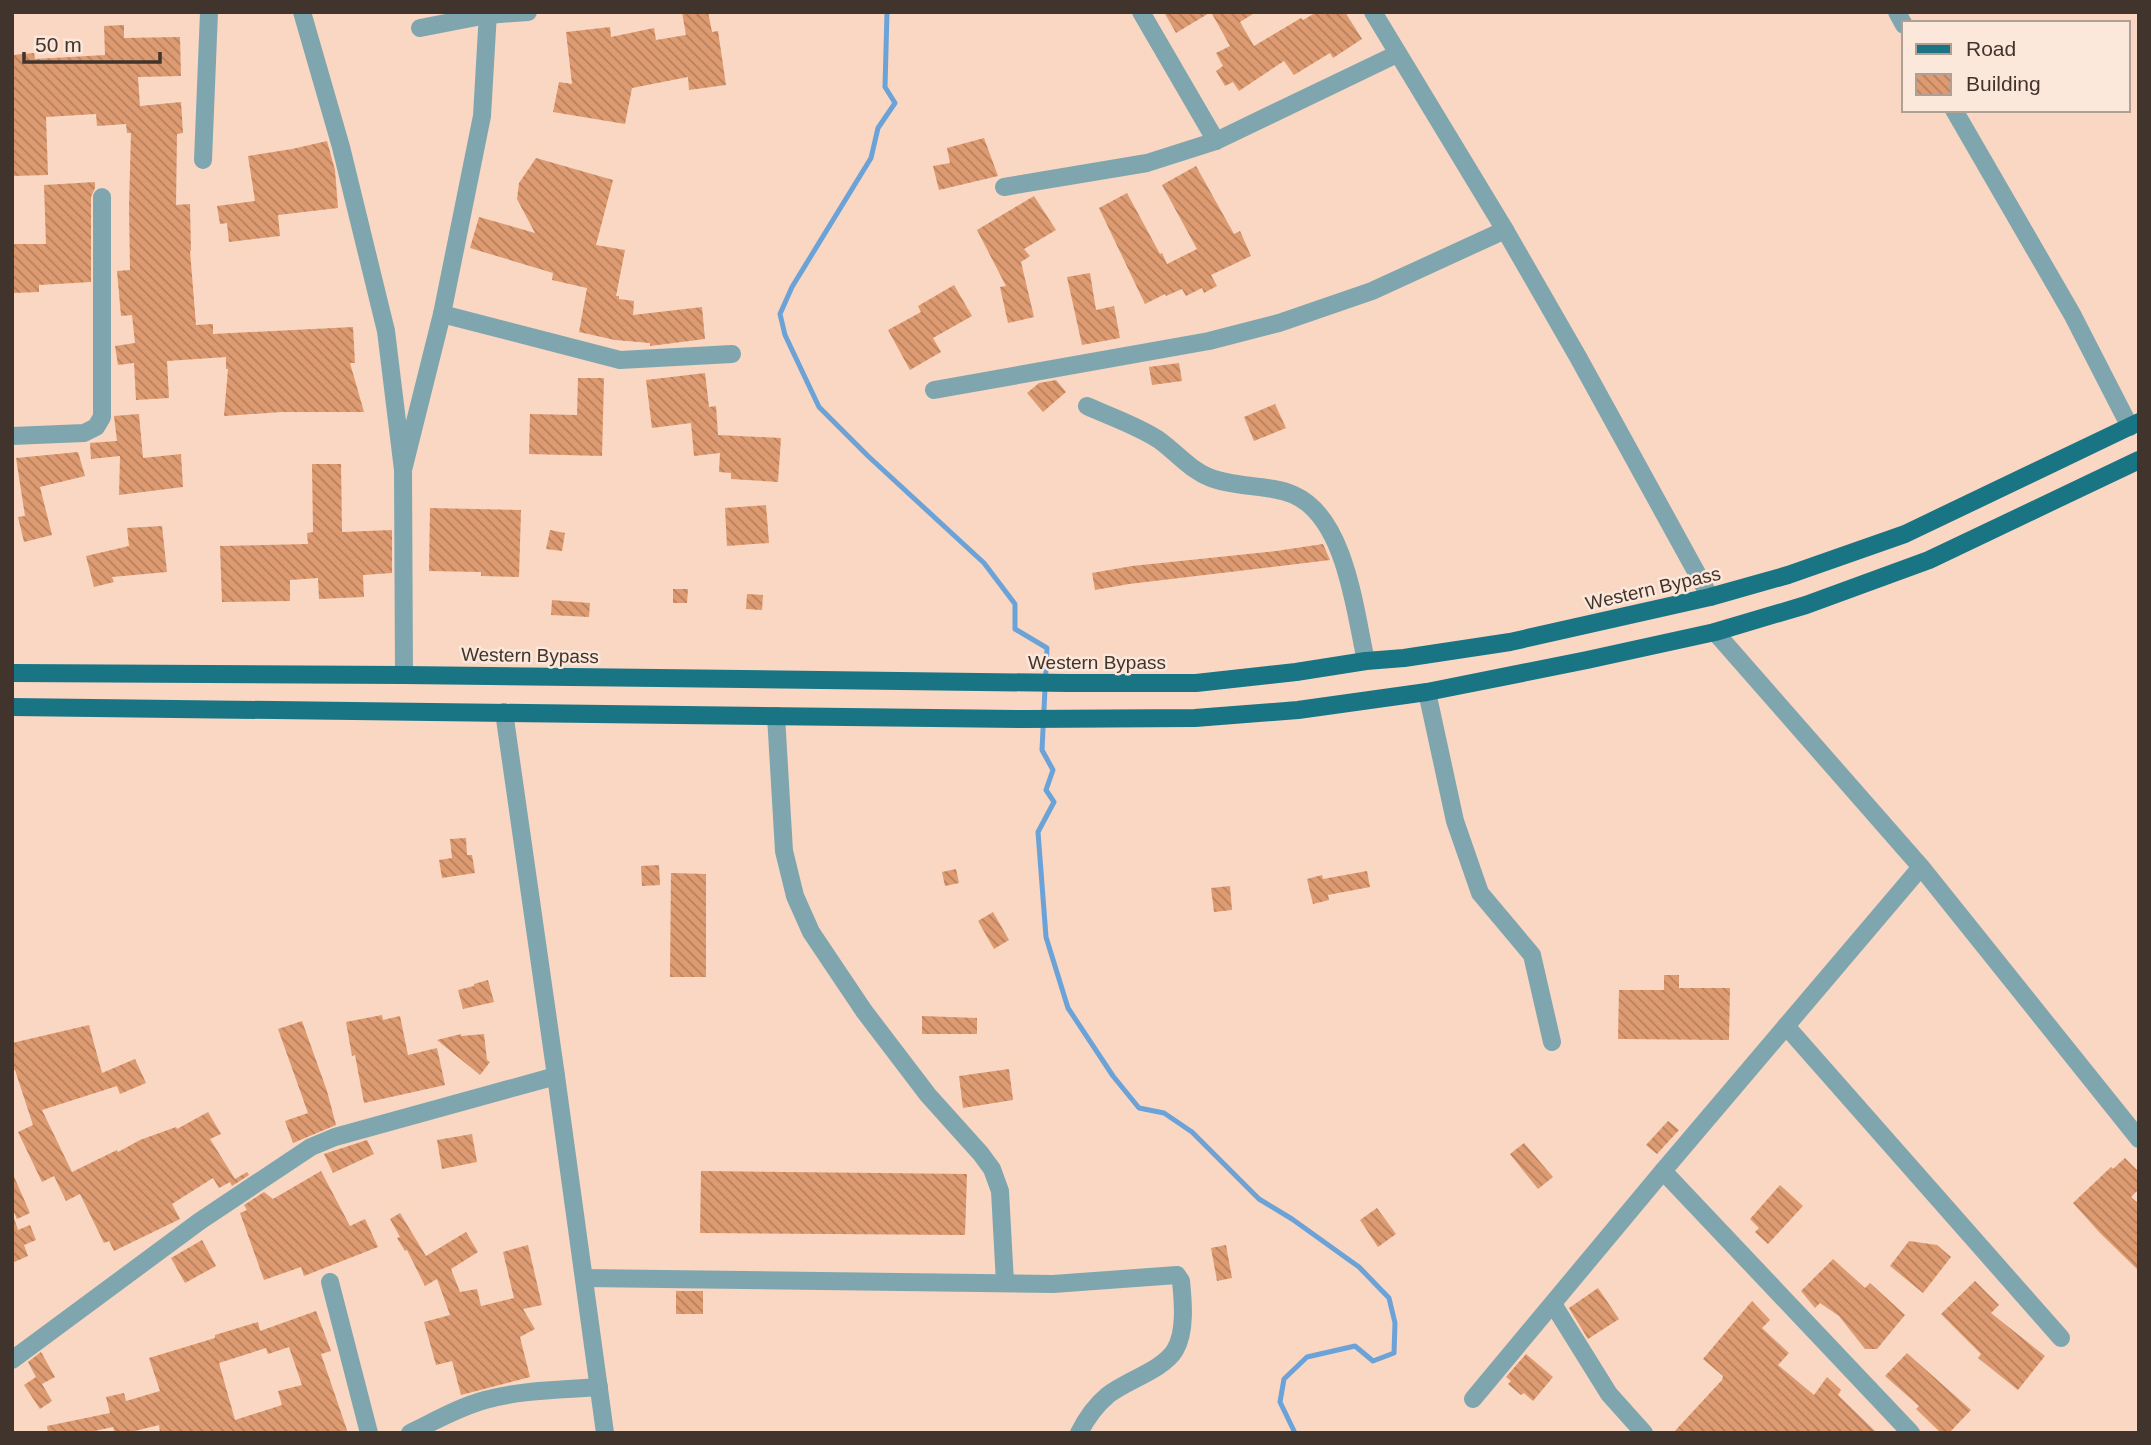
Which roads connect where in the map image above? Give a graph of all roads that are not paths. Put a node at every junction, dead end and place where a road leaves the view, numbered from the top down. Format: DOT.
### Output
graph roads {
  1 [pos="209,12"];
  2 [pos="302,12"];
  3 [pos="528,12"];
  4 [pos="1141,12"];
  5 [pos="1373,12"];
  6 [pos="487,14"];
  7 [pos="420,28"];
  8 [pos="1397,54"];
  9 [pos="1955,112"];
  10 [pos="1216,141"];
  11 [pos="203,160"];
  12 [pos="1004,187"];
  13 [pos="102,197"];
  14 [pos="1505,230"];
  15 [pos="442,314"];
  16 [pos="732,354"];
  17 [pos="934,390"];
  18 [pos="1087,406"];
  19 [pos="2134,425"];
  20 [pos="12,436"];
  21 [pos="2139,460"];
  22 [pos="403,470"];
  23 [pos="1710,597"];
  24 [pos="1715,632"];
  25 [pos="1366,661"];
  26 [pos="12,673"];
  27 [pos="404,675"];
  28 [pos="1427,692"];
  29 [pos="12,706"];
  30 [pos="503,712"];
  31 [pos="776,716"];
  32 [pos="1921,867"];
  33 [pos="1786,1026"];
  34 [pos="1552,1042"];
  35 [pos="556,1076"];
  36 [pos="2135,1129"];
  37 [pos="1663,1171"];
  38 [pos="584,1278"];
  39 [pos="330,1282"];
  40 [pos="1005,1283"];
  41 [pos="1553,1304"];
  42 [pos="2061,1338"];
  43 [pos="12,1360"];
  44 [pos="599,1387"];
  45 [pos="1473,1399"];
  46 [pos="369,1433"];
  47 [pos="410,1433"];
  48 [pos="605,1433"];
  49 [pos="1079,1433"];
  50 [pos="1644,1433"];
  51 [pos="1911,1433"];
  1 -- 11 [label="street"];
  2 -- 22 [label="street"];
  3 -- 6 [label="street"];
  4 -- 10 [label="street"];
  5 -- 8 [label="street"];
  6 -- 7 [label="street"];
  6 -- 15 [label="street"];
  8 -- 10 [label="street"];
  8 -- 14 [label="street"];
  9 -- 19 [label="street"];
  10 -- 12 [label="street"];
  13 -- 20 [label="street"];
  14 -- 17 [label="street"];
  14 -- 23 [label="street"];
  15 -- 16 [label="street"];
  15 -- 22 [label="street"];
  18 -- 25 [label="street"];
  19 -- 23 [label="main road, Western Bypass"];
  21 -- 24 [label="main road"];
  22 -- 27 [label="street"];
  23 -- 25 [label="main road, Western Bypass"];
  24 -- 28 [label="main road"];
  24 -- 32 [label="street"];
  25 -- 27 [label="main road, Western Bypass"];
  26 -- 27 [label="main road, Western Bypass"];
  28 -- 31 [label="main road"];
  28 -- 34 [label="street"];
  29 -- 30 [label="main road"];
  30 -- 31 [label="main road"];
  30 -- 35 [label="street"];
  31 -- 40 [label="street"];
  32 -- 33 [label="street"];
  32 -- 36 [label="street"];
  33 -- 37 [label="street"];
  33 -- 42 [label="street"];
  35 -- 38 [label="street"];
  35 -- 43 [label="street"];
  37 -- 41 [label="street"];
  37 -- 51 [label="street"];
  38 -- 40 [label="street"];
  38 -- 44 [label="street"];
  39 -- 46 [label="street"];
  40 -- 49 [label="street"];
  41 -- 45 [label="street"];
  41 -- 50 [label="street"];
  44 -- 47 [label="street"];
  44 -- 48 [label="street"];
}
